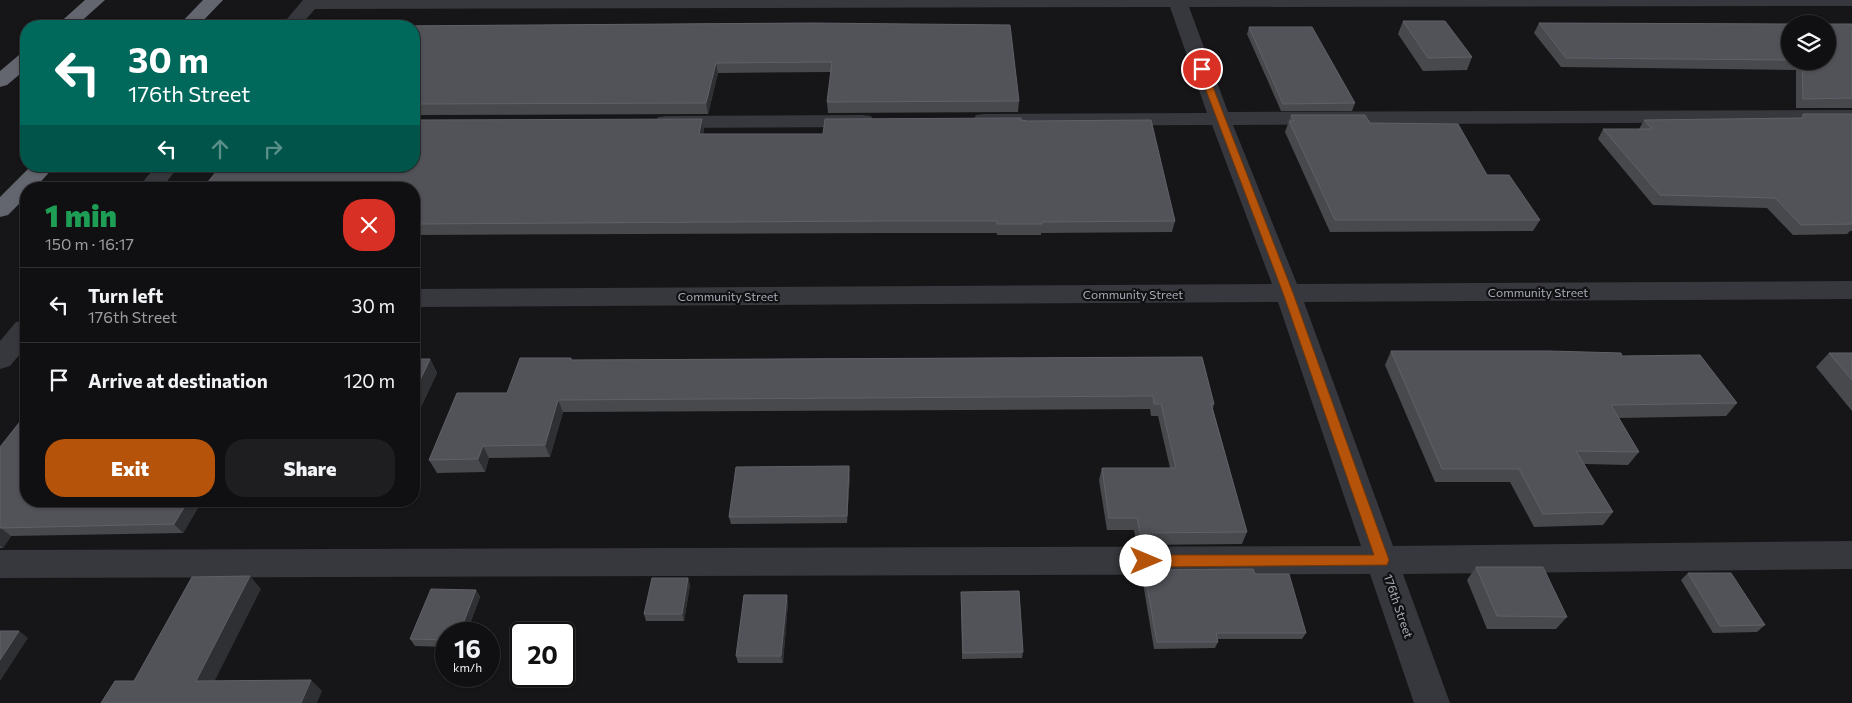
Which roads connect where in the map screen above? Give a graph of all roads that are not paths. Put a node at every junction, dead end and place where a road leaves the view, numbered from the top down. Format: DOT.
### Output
graph roads {
  1 [pos="96,0"];
  2 [pos="214,0"];
  3 [pos="311,1"];
  4 [pos="1852,1"];
  5 [pos="1178,3"];
  6 [pos="72,20"];
  7 [pos="193,20"];
  8 [pos="295,20"];
  9 [pos="20,64"];
  10 [pos="0,81"];
  11 [pos="1852,116"];
  12 [pos="1220,119"];
  13 [pos="961,120"];
  14 [pos="882,121"];
  15 [pos="643,122"];
  16 [pos="38,172"];
  17 [pos="163,172"];
  18 [pos="28,182"];
  19 [pos="154,182"];
  20 [pos="20,190"];
  21 [pos="0,210"];
  22 [pos="1852,290"];
  23 [pos="1288,293"];
  24 [pos="420,298"];
  25 [pos="20,336"];
  26 [pos="0,359"];
  27 [pos="1852,555"];
  28 [pos="1383,560"];
  29 [pos="0,564"];
  30 [pos="1432,703"];
  1 -- 6 [label="highway"];
  2 -- 7 [label="highway"];
  3 -- 5 [label="street"];
  3 -- 8 [label="street"];
  4 -- 5 [label="street"];
  5 -- 12 [label="street, 176th Street"];
  9 -- 10 [label="highway"];
  11 -- 12 [label="street"];
  12 -- 13 [label="street"];
  12 -- 23 [label="street, 176th Street"];
  14 -- 15 [label="street"];
  16 -- 18 [label="highway"];
  17 -- 19 [label="street"];
  20 -- 21 [label="highway"];
  22 -- 23 [label="street, Community Street"];
  23 -- 24 [label="street, Community Street"];
  23 -- 28 [label="street, 176th Street"];
  25 -- 26 [label="street"];
  27 -- 28 [label="street"];
  28 -- 29 [label="street"];
  28 -- 30 [label="street, 176th Street"];
}
